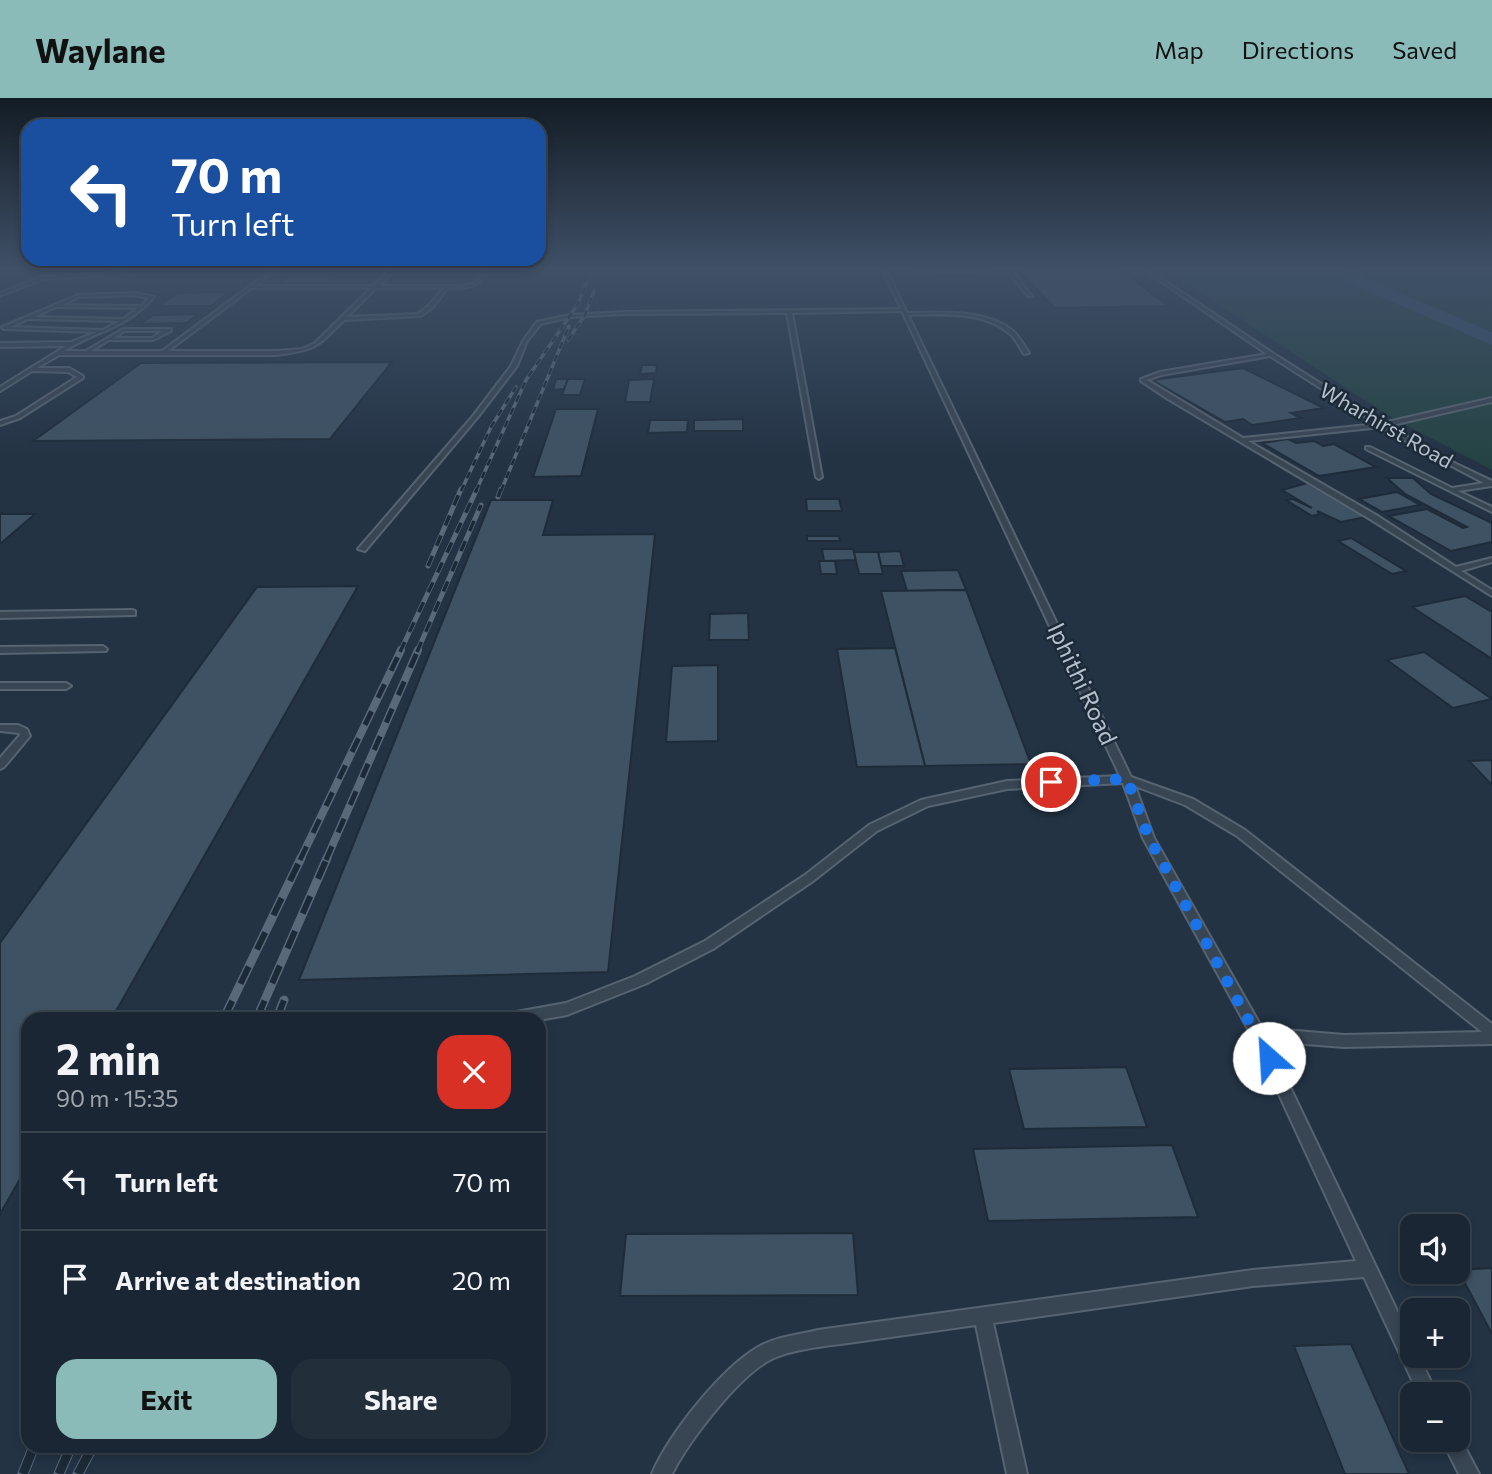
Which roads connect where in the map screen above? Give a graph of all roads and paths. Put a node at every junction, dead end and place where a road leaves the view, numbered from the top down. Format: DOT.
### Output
graph roads {
  1 [pos="98,333"];
  2 [pos="117,333"];
  3 [pos="162,333"];
  4 [pos="189,333"];
  5 [pos="328,333"];
  6 [pos="530,333"];
  7 [pos="793,333"];
  8 [pos="914,333"];
  9 [pos="1012,333"];
  10 [pos="1238,333"];
  11 [pos="107,340"];
  12 [pos="72,344"];
  13 [pos="0,345"];
  14 [pos="164,352"];
  15 [pos="86,353"];
  16 [pos="1026,353"];
  17 [pos="58,354"];
  18 [pos="1270,355"];
  19 [pos="32,370"];
  20 [pos="0,389"];
  21 [pos="1492,400"];
  22 [pos="0,423"];
  23 [pos="1379,426"];
  24 [pos="1242,440"];
  25 [pos="1368,448"];
  26 [pos="819,477"];
  27 [pos="1491,484"];
  28 [pos="1451,490"];
  29 [pos="1492,510"];
  30 [pos="362,550"];
  31 [pos="1492,560"];
  32 [pos="1455,570"];
  33 [pos="1492,594"];
  34 [pos="132,613"];
  35 [pos="0,615"];
  36 [pos="103,649"];
  37 [pos="0,650"];
  38 [pos="0,686"];
  39 [pos="66,686"];
  40 [pos="0,728"];
  41 [pos="0,765"];
  42 [pos="1127,779"];
  43 [pos="546,1013"];
  44 [pos="1492,1032"];
  45 [pos="1258,1034"];
  46 [pos="1492,1038"];
  47 [pos="1368,1268"];
  48 [pos="984,1317"];
  49 [pos="1422,1382"];
  50 [pos="1457,1452"];
  51 [pos="662,1474"];
  52 [pos="1017,1474"];
  53 [pos="1469,1474"];
  1 -- 12 [label="lane"];
  2 -- 11 [label="lane"];
  3 -- 11 [label="lane"];
  4 -- 14 [label="lane"];
  5 -- 14 [label="lane"];
  6 -- 30 [label="lane"];
  7 -- 26 [label="lane"];
  8 -- 42 [label="lane, Iphithi Road"];
  9 -- 16 [label="lane"];
  10 -- 18 [label="lane, Wharhirst Road"];
  11 -- 15 [label="lane"];
  12 -- 13 [label="lane"];
  12 -- 17 [label="lane"];
  14 -- 15 [label="lane"];
  15 -- 17 [label="lane"];
  17 -- 19 [label="lane"];
  18 -- 23 [label="lane, Wharhirst Road"];
  18 -- 24 [label="lane"];
  19 -- 20 [label="lane"];
  19 -- 22 [label="lane"];
  21 -- 23 [label="lane"];
  23 -- 24 [label="lane"];
  23 -- 27 [label="lane, Wharhirst Road"];
  24 -- 32 [label="lane"];
  25 -- 28 [label="lane"];
  27 -- 28 [label="lane"];
  28 -- 29 [label="lane"];
  31 -- 32 [label="lane"];
  32 -- 33 [label="lane"];
  34 -- 35 [label="lane"];
  36 -- 37 [label="lane"];
  38 -- 39 [label="lane"];
  40 -- 41 [label="lane"];
  42 -- 43 [label="lane"];
  42 -- 44 [label="lane"];
  42 -- 45 [label="lane, Iphithi Road"];
  45 -- 46 [label="lane"];
  45 -- 47 [label="lane, Iphithi Road"];
  47 -- 48 [label="lane"];
  47 -- 49 [label="lane, Iphithi Road"];
  48 -- 51 [label="lane"];
  48 -- 52 [label="lane"];
  50 -- 53 [label="lane"];
}
